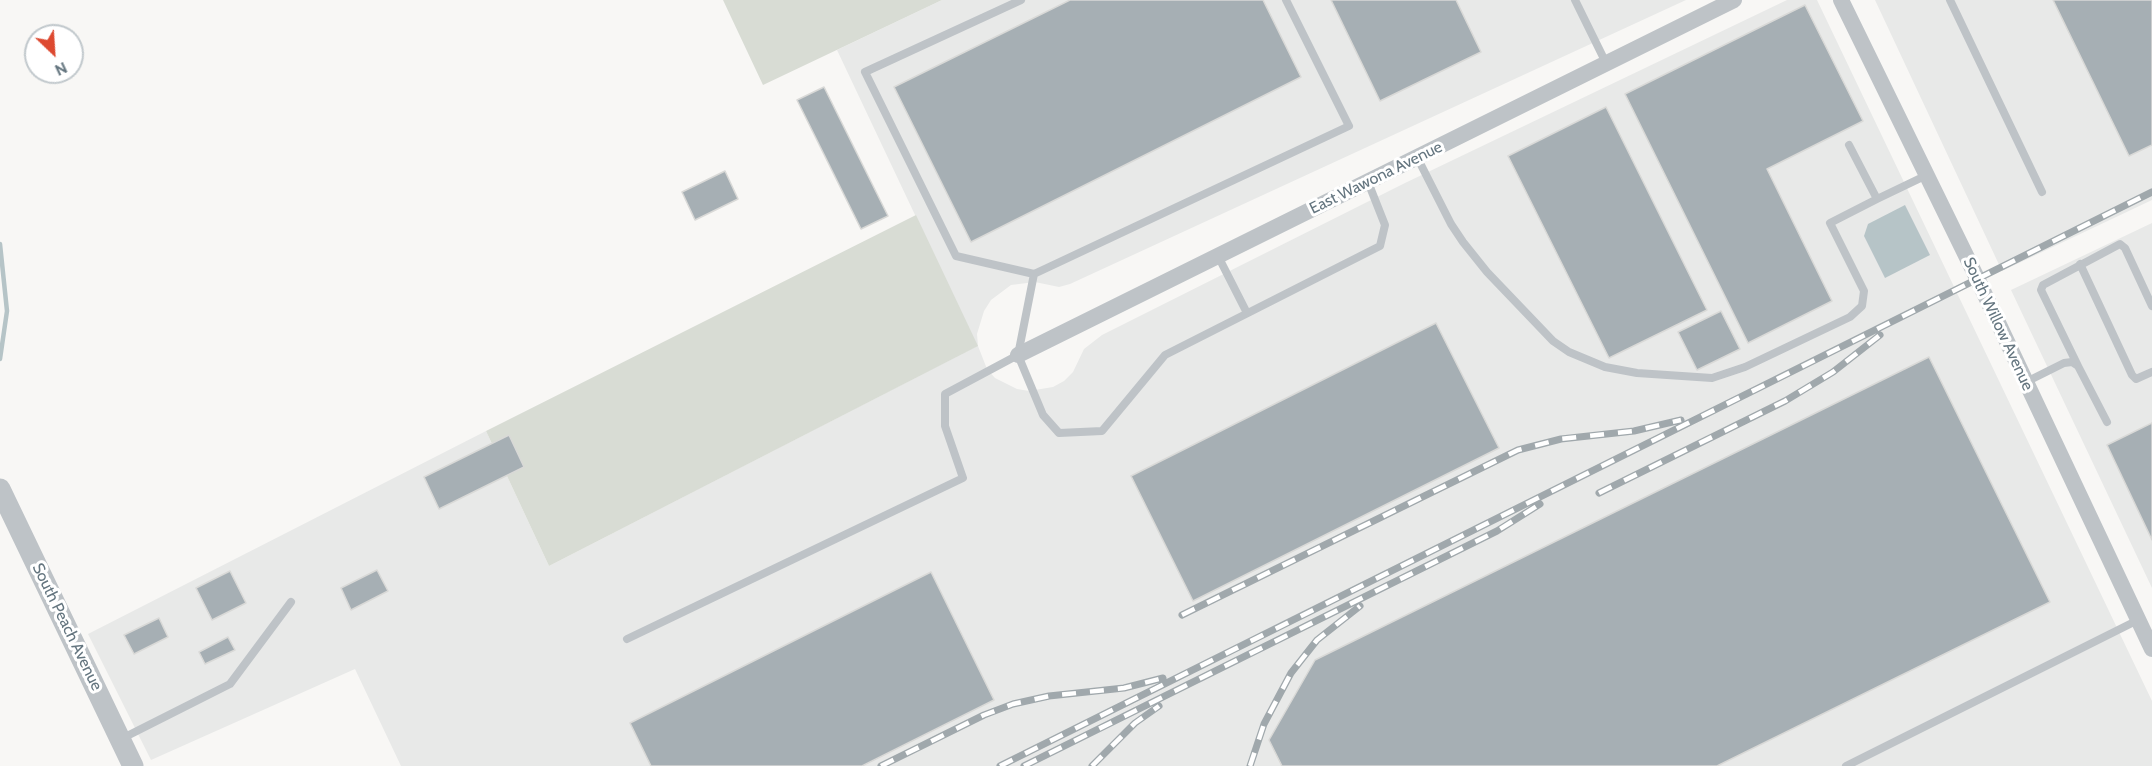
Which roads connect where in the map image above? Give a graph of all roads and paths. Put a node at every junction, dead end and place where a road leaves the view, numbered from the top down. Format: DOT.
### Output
graph roads {
  1 [pos="1021,0"];
  2 [pos="1286,0"];
  3 [pos="1575,0"];
  4 [pos="1734,0"];
  5 [pos="1841,0"];
  6 [pos="1950,0"];
  7 [pos="1606,63"];
  8 [pos="1849,145"];
  9 [pos="1418,157"];
  10 [pos="1927,175"];
  11 [pos="1368,182"];
  12 [pos="2042,192"];
  13 [pos="1877,200"];
  14 [pos="1218,256"];
  15 [pos="2080,264"];
  16 [pos="1034,274"];
  17 [pos="2152,306"];
  18 [pos="1247,313"];
  19 [pos="1018,355"];
  20 [pos="2078,366"];
  21 [pos="2152,372"];
  22 [pos="2026,382"];
  23 [pos="2107,422"];
  24 [pos="0,489"];
  25 [pos="291,602"];
  26 [pos="2138,620"];
  27 [pos="627,639"];
  28 [pos="2152,649"];
  29 [pos="121,739"];
  30 [pos="134,766"];
  31 [pos="1846,766"];
  1 -- 16 [label="lane"];
  2 -- 16 [label="lane"];
  3 -- 7 [label="lane"];
  4 -- 7 [label="street, East Wawona Avenue"];
  5 -- 10 [label="street, South Willow Avenue"];
  6 -- 12 [label="lane"];
  7 -- 9 [label="street, East Wawona Avenue"];
  8 -- 13 [label="lane"];
  9 -- 11 [label="street, East Wawona Avenue"];
  9 -- 13 [label="lane"];
  10 -- 13 [label="lane"];
  10 -- 22 [label="street, South Willow Avenue"];
  11 -- 14 [label="street, East Wawona Avenue"];
  11 -- 18 [label="lane"];
  14 -- 18 [label="lane"];
  14 -- 19 [label="street, East Wawona Avenue"];
  15 -- 17 [label="lane"];
  15 -- 20 [label="lane"];
  15 -- 21 [label="lane"];
  16 -- 19 [label="lane"];
  18 -- 19 [label="lane"];
  19 -- 27 [label="lane"];
  20 -- 22 [label="lane"];
  20 -- 23 [label="lane"];
  22 -- 26 [label="street, South Willow Avenue"];
  24 -- 29 [label="street, South Peach Avenue"];
  25 -- 29 [label="lane"];
  26 -- 28 [label="street, South Willow Avenue"];
  26 -- 31 [label="lane"];
  29 -- 30 [label="street, South Peach Avenue"];
}
